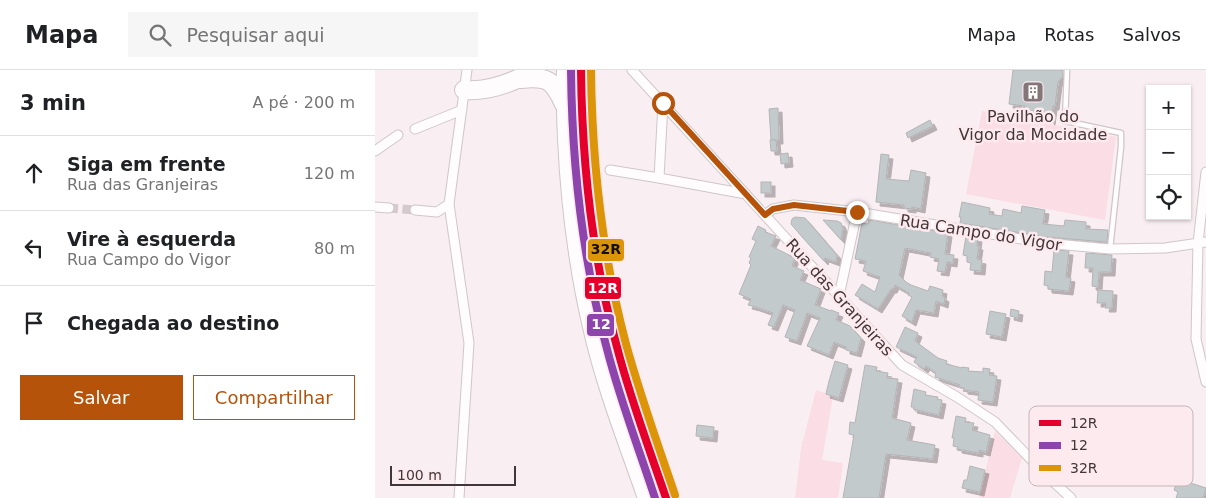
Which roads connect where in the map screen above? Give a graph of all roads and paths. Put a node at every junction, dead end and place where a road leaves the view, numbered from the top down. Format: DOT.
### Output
graph roads {
  1 [pos="467,70"];
  2 [pos="535,70"];
  3 [pos="566,70"];
  4 [pos="581,70"];
  5 [pos="632,70"];
  6 [pos="1067,70"];
  7 [pos="518,79"];
  8 [pos="464,90"];
  9 [pos="663,103"];
  10 [pos="566,108"];
  11 [pos="462,110"];
  12 [pos="415,129"];
  13 [pos="398,136"];
  14 [pos="375,151"];
  15 [pos="610,170"];
  16 [pos="1206,172"];
  17 [pos="659,178"];
  18 [pos="746,194"];
  19 [pos="449,204"];
  20 [pos="375,207"];
  21 [pos="389,208"];
  22 [pos="415,210"];
  23 [pos="857,212"];
  24 [pos="765,215"];
  25 [pos="1202,243"];
  26 [pos="1110,249"];
  27 [pos="839,296"];
  28 [pos="1206,382"];
  29 [pos="1029,457"];
  30 [pos="1058,486"];
  31 [pos="459,498"];
  32 [pos="647,498"];
  33 [pos="666,498"];
  34 [pos="1071,498"];
  1 -- 8 [label="street"];
  2 -- 7 [label="highway"];
  3 -- 10 [label="highway"];
  4 -- 33 [label="highway"];
  5 -- 9 [label="street, Rua das Granjeiras"];
  6 -- 26 [label="lane"];
  7 -- 8 [label="highway"];
  7 -- 10 [label="highway"];
  8 -- 11 [label="street"];
  9 -- 17 [label="street"];
  9 -- 18 [label="street, Rua das Granjeiras"];
  10 -- 32 [label="highway"];
  11 -- 12 [label="street"];
  11 -- 19 [label="street"];
  13 -- 14 [label="street"];
  15 -- 17 [label="street"];
  16 -- 25 [label="street"];
  17 -- 18 [label="street"];
  18 -- 24 [label="street, Rua das Granjeiras"];
  19 -- 22 [label="street"];
  19 -- 31 [label="street"];
  20 -- 21 [label="street"];
  23 -- 24 [label="street, Rua Campo do Vigor"];
  23 -- 26 [label="street, Rua Campo do Vigor"];
  23 -- 27 [label="street"];
  24 -- 27 [label="street, Rua das Granjeiras"];
  25 -- 26 [label="street, Rua Campo do Vigor"];
  25 -- 28 [label="street"];
  27 -- 29 [label="street, Rua das Granjeiras"];
  30 -- 34 [label="street, Rua das Granjeiras"];
}
